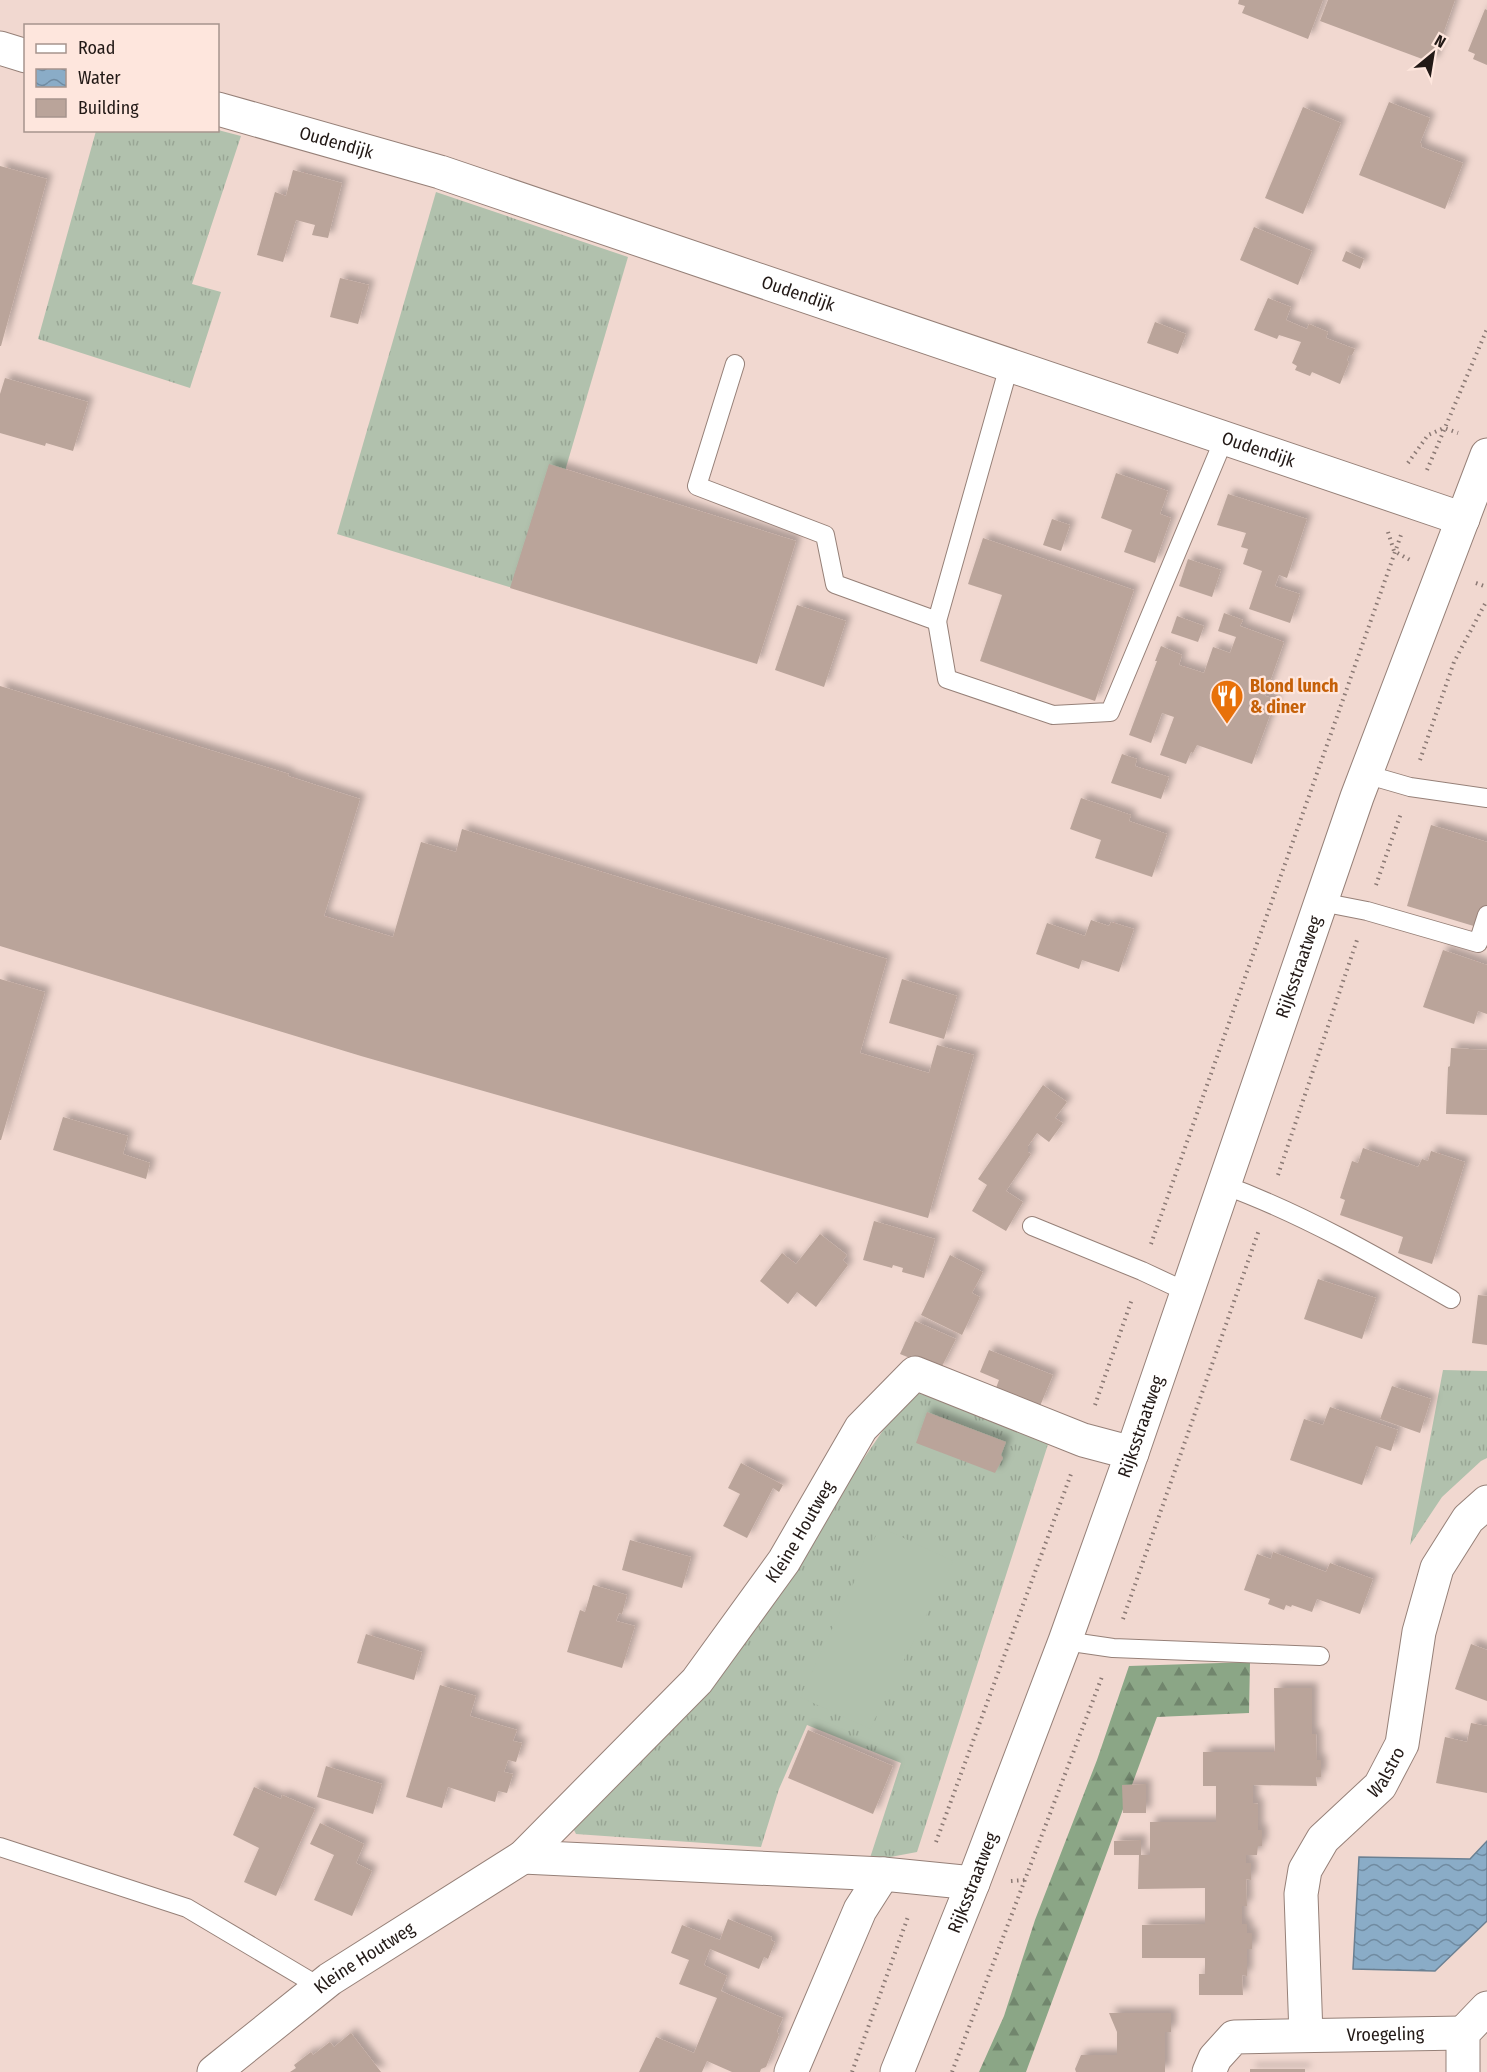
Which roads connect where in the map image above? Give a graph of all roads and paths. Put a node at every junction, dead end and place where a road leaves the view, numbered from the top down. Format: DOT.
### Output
graph roads {
  1 [pos="0,48"];
  2 [pos="24,55"];
  3 [pos="219,110"];
  4 [pos="735,364"];
  5 [pos="1009,366"];
  6 [pos="1444,428"];
  7 [pos="1224,439"];
  8 [pos="1487,455"];
  9 [pos="1376,488"];
  10 [pos="1463,519"];
  11 [pos="1487,600"];
  12 [pos="937,621"];
  13 [pos="1365,774"];
  14 [pos="1410,787"];
  15 [pos="1487,798"];
  16 [pos="1321,902"];
  17 [pos="1367,911"];
  18 [pos="1487,915"];
  19 [pos="1224,1185"];
  20 [pos="1269,1202"];
  21 [pos="1032,1226"];
  22 [pos="1187,1292"];
  23 [pos="1451,1299"];
  24 [pos="1132,1453"];
  25 [pos="1487,1502"];
  26 [pos="1065,1641"];
  27 [pos="1113,1648"];
  28 [pos="1320,1656"];
  29 [pos="0,1847"];
  30 [pos="523,1857"];
  31 [pos="884,1874"];
  32 [pos="973,1883"];
  33 [pos="320,1987"];
  34 [pos="1487,2008"];
  35 [pos="1463,2033"];
  36 [pos="1306,2035"];
  37 [pos="214,2072"];
  38 [pos="791,2072"];
  39 [pos="897,2072"];
  40 [pos="952,2072"];
  41 [pos="1209,2072"];
  42 [pos="1463,2072"];
  1 -- 2 [label="street"];
  3 -- 5 [label="street, Oudendijk"];
  4 -- 12 [label="lane"];
  5 -- 7 [label="street, Oudendijk"];
  5 -- 12 [label="lane"];
  6 -- 9 [label="path"];
  7 -- 9 [label="street, Oudendijk"];
  7 -- 12 [label="lane"];
  8 -- 10 [label="street, Rijksstraatweg"];
  9 -- 10 [label="street, Oudendijk"];
  10 -- 13 [label="street, Rijksstraatweg"];
  11 -- 14 [label="path"];
  13 -- 14 [label="lane"];
  13 -- 16 [label="street, Rijksstraatweg"];
  14 -- 15 [label="lane"];
  14 -- 17 [label="path"];
  16 -- 17 [label="lane"];
  16 -- 19 [label="street, Rijksstraatweg"];
  17 -- 18 [label="lane"];
  17 -- 20 [label="path"];
  19 -- 20 [label="lane"];
  19 -- 22 [label="street, Rijksstraatweg"];
  20 -- 23 [label="lane"];
  20 -- 27 [label="path"];
  21 -- 22 [label="lane"];
  22 -- 24 [label="street, Rijksstraatweg"];
  24 -- 26 [label="street, Rijksstraatweg"];
  24 -- 30 [label="street, Kleine Houtweg"];
  25 -- 36 [label="street, Walstro"];
  26 -- 27 [label="lane"];
  26 -- 32 [label="street, Rijksstraatweg"];
  27 -- 28 [label="lane"];
  27 -- 40 [label="path"];
  29 -- 33 [label="lane"];
  30 -- 31 [label="street"];
  30 -- 33 [label="street, Kleine Houtweg"];
  31 -- 32 [label="street"];
  31 -- 38 [label="street"];
  32 -- 39 [label="street, Rijksstraatweg"];
  33 -- 37 [label="street, Kleine Houtweg"];
  34 -- 35 [label="street"];
  35 -- 36 [label="street, Vroegeling"];
  35 -- 42 [label="street"];
  36 -- 41 [label="street, Vroegeling"];
}
